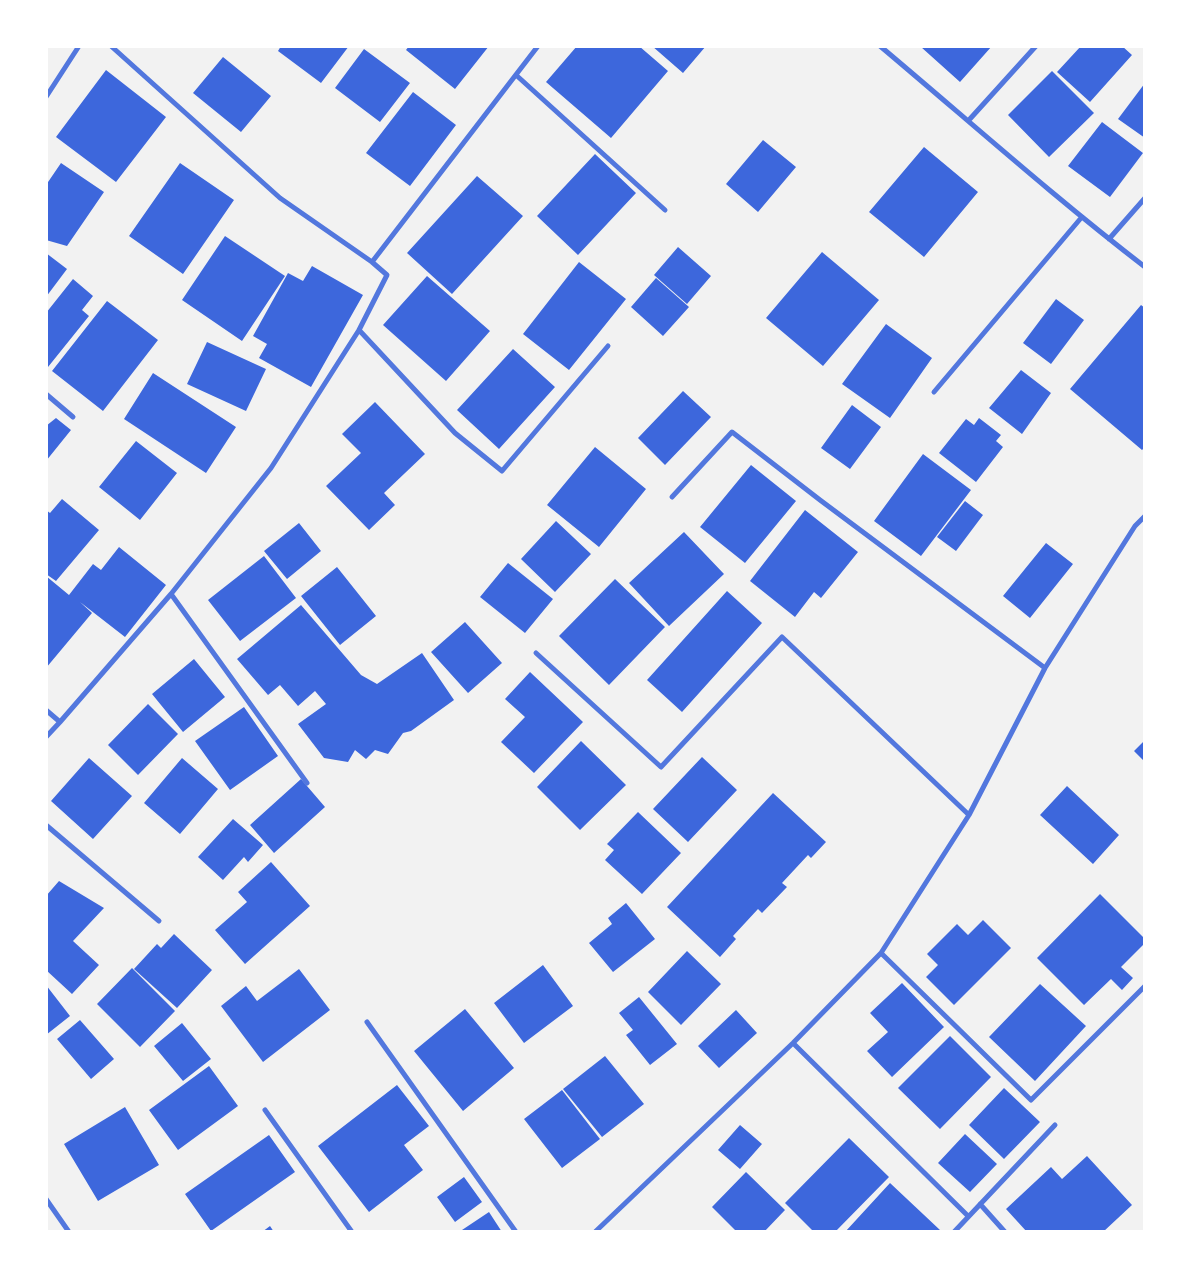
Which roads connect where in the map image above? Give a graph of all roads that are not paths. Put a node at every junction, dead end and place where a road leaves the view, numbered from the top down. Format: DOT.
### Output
graph roads {
  1 [pos="79,46"];
  2 [pos="111,46"];
  3 [pos="538,46"];
  4 [pos="880,46"];
  5 [pos="1036,46"];
  6 [pos="516,75"];
  7 [pos="46,97"];
  8 [pos="969,120"];
  9 [pos="1145,198"];
  10 [pos="665,210"];
  11 [pos="1081,218"];
  12 [pos="1109,239"];
  13 [pos="372,262"];
  14 [pos="1145,266"];
  15 [pos="358,330"];
  16 [pos="608,346"];
  17 [pos="934,392"];
  18 [pos="46,394"];
  19 [pos="72,417"];
  20 [pos="672,497"];
  21 [pos="1145,516"];
  22 [pos="170,594"];
  23 [pos="536,653"];
  24 [pos="1045,668"];
  25 [pos="46,710"];
  26 [pos="60,722"];
  27 [pos="46,737"];
  28 [pos="307,783"];
  29 [pos="969,815"];
  30 [pos="46,825"];
  31 [pos="159,921"];
  32 [pos="881,953"];
  33 [pos="1145,986"];
  34 [pos="367,1022"];
  35 [pos="793,1043"];
  36 [pos="265,1110"];
  37 [pos="1055,1125"];
  38 [pos="46,1199"];
  39 [pos="980,1204"];
  40 [pos="968,1216"];
  41 [pos="69,1232"];
  42 [pos="352,1232"];
  43 [pos="516,1232"];
  44 [pos="596,1232"];
  45 [pos="954,1232"];
  46 [pos="1006,1232"];
  1 -- 7 [label="street"];
  2 -- 13 [label="street"];
  3 -- 6 [label="street"];
  4 -- 8 [label="street"];
  5 -- 8 [label="street"];
  6 -- 10 [label="street"];
  6 -- 13 [label="street"];
  8 -- 11 [label="street"];
  9 -- 12 [label="street"];
  11 -- 12 [label="street"];
  11 -- 17 [label="street"];
  12 -- 14 [label="street"];
  13 -- 15 [label="street"];
  15 -- 16 [label="street"];
  15 -- 22 [label="street"];
  18 -- 19 [label="street"];
  20 -- 24 [label="street"];
  21 -- 24 [label="street"];
  22 -- 26 [label="street"];
  22 -- 28 [label="street"];
  23 -- 29 [label="street"];
  24 -- 29 [label="street"];
  25 -- 26 [label="street"];
  26 -- 27 [label="street"];
  29 -- 32 [label="street"];
  30 -- 31 [label="street"];
  32 -- 33 [label="street"];
  32 -- 35 [label="street"];
  34 -- 43 [label="street"];
  35 -- 40 [label="street"];
  35 -- 44 [label="street"];
  36 -- 42 [label="street"];
  37 -- 39 [label="street"];
  38 -- 41 [label="street"];
  39 -- 40 [label="street"];
  39 -- 46 [label="street"];
  40 -- 45 [label="street"];
}
